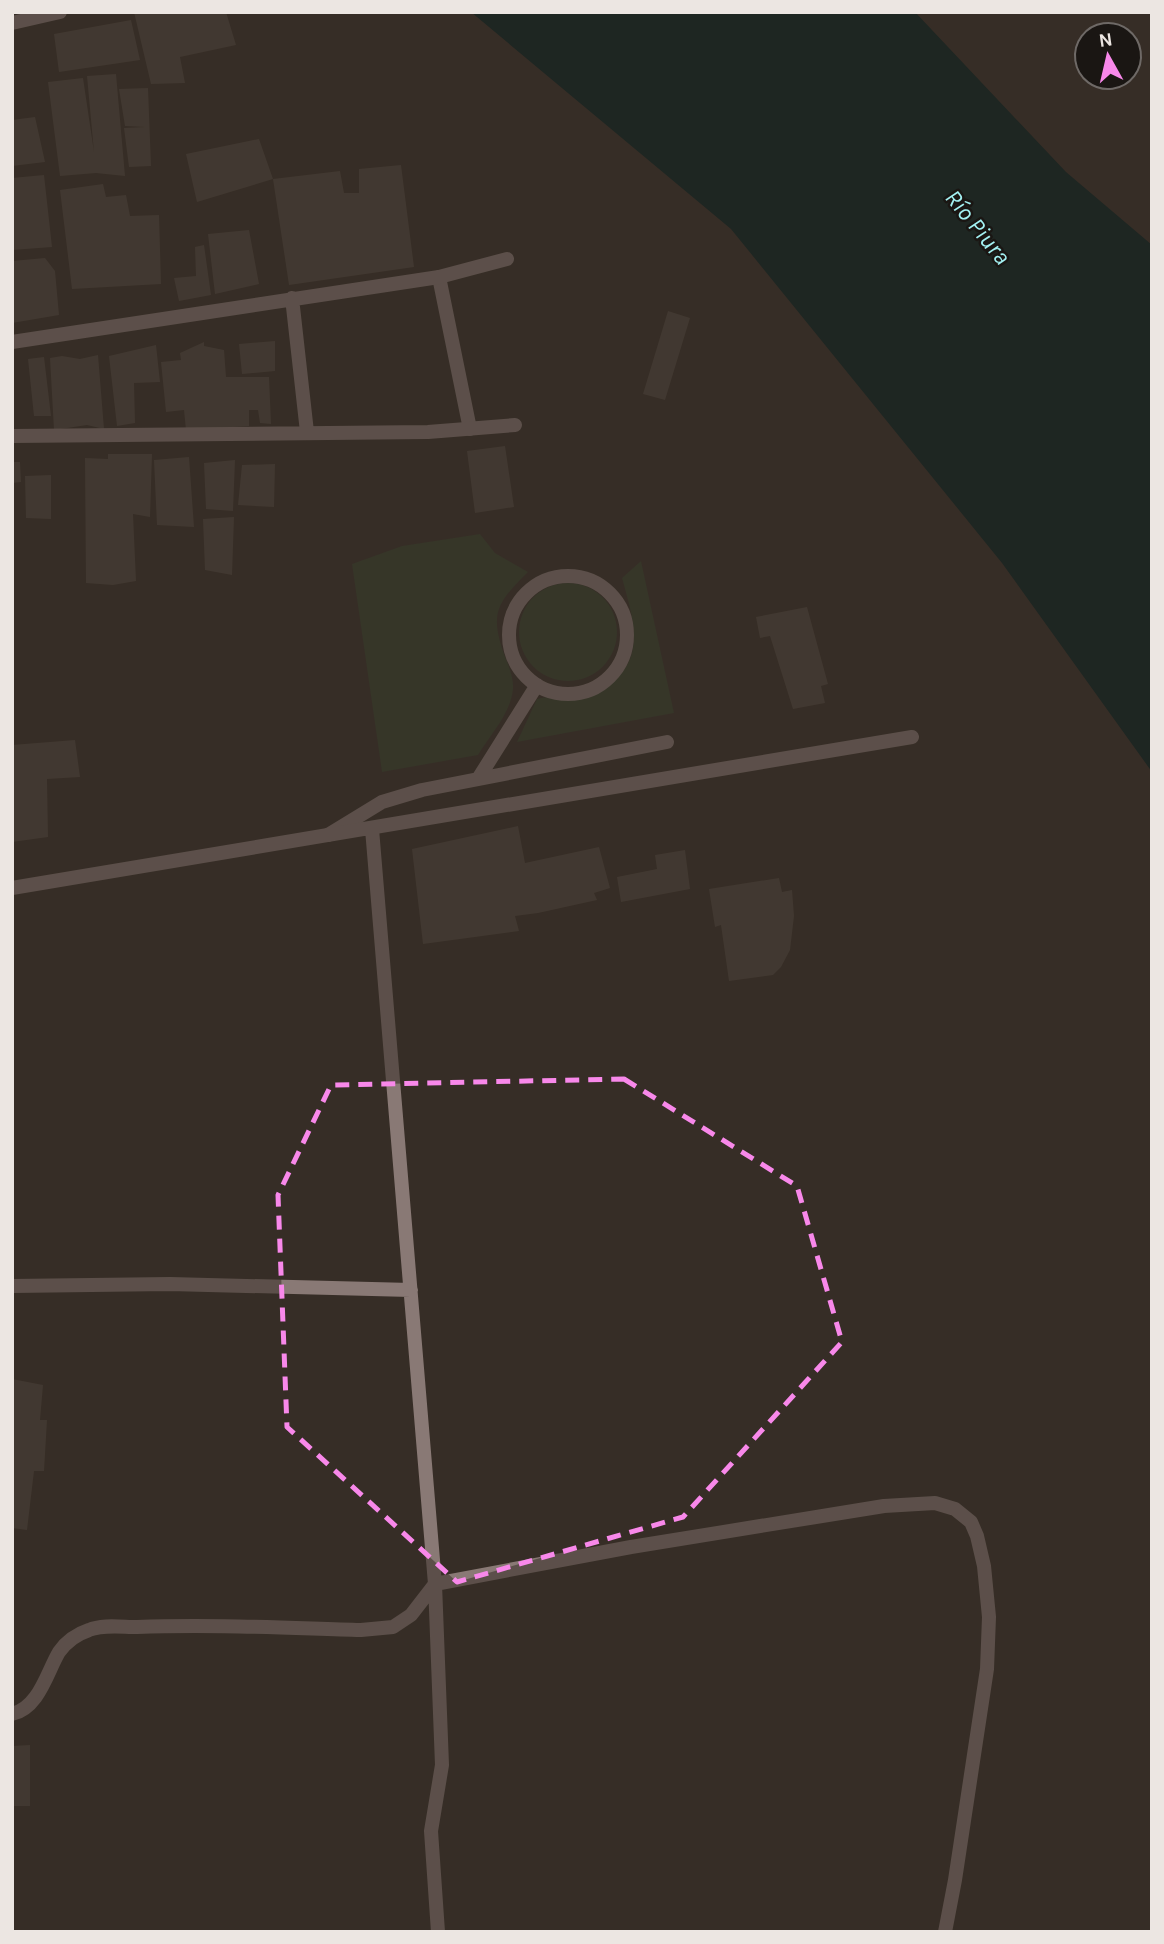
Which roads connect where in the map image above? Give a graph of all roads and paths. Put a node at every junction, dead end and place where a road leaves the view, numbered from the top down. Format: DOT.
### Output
graph roads {
  1 [pos="60,12"];
  2 [pos="12,23"];
  3 [pos="507,259"];
  4 [pos="439,277"];
  5 [pos="292,298"];
  6 [pos="12,342"];
  7 [pos="515,425"];
  8 [pos="470,429"];
  9 [pos="307,432"];
  10 [pos="12,436"];
  11 [pos="537,685"];
  12 [pos="912,737"];
  13 [pos="667,742"];
  14 [pos="478,779"];
  15 [pos="372,829"];
  16 [pos="327,836"];
  17 [pos="12,888"];
  18 [pos="12,1286"];
  19 [pos="411,1290"];
  20 [pos="435,1584"];
  21 [pos="12,1714"];
  22 [pos="438,1932"];
  23 [pos="945,1932"];
  1 -- 2 [label="street"];
  3 -- 4 [label="street"];
  4 -- 5 [label="street"];
  4 -- 8 [label="street"];
  5 -- 6 [label="street"];
  5 -- 9 [label="street"];
  7 -- 8 [label="street"];
  8 -- 9 [label="street"];
  9 -- 10 [label="street"];
  11 -- 11 [label="street"];
  11 -- 14 [label="street"];
  12 -- 15 [label="street"];
  13 -- 14 [label="street"];
  14 -- 16 [label="street"];
  15 -- 16 [label="street"];
  15 -- 19 [label="street"];
  16 -- 17 [label="street"];
  18 -- 19 [label="street"];
  19 -- 20 [label="street"];
  20 -- 21 [label="street"];
  20 -- 22 [label="street"];
  20 -- 23 [label="street"];
}
